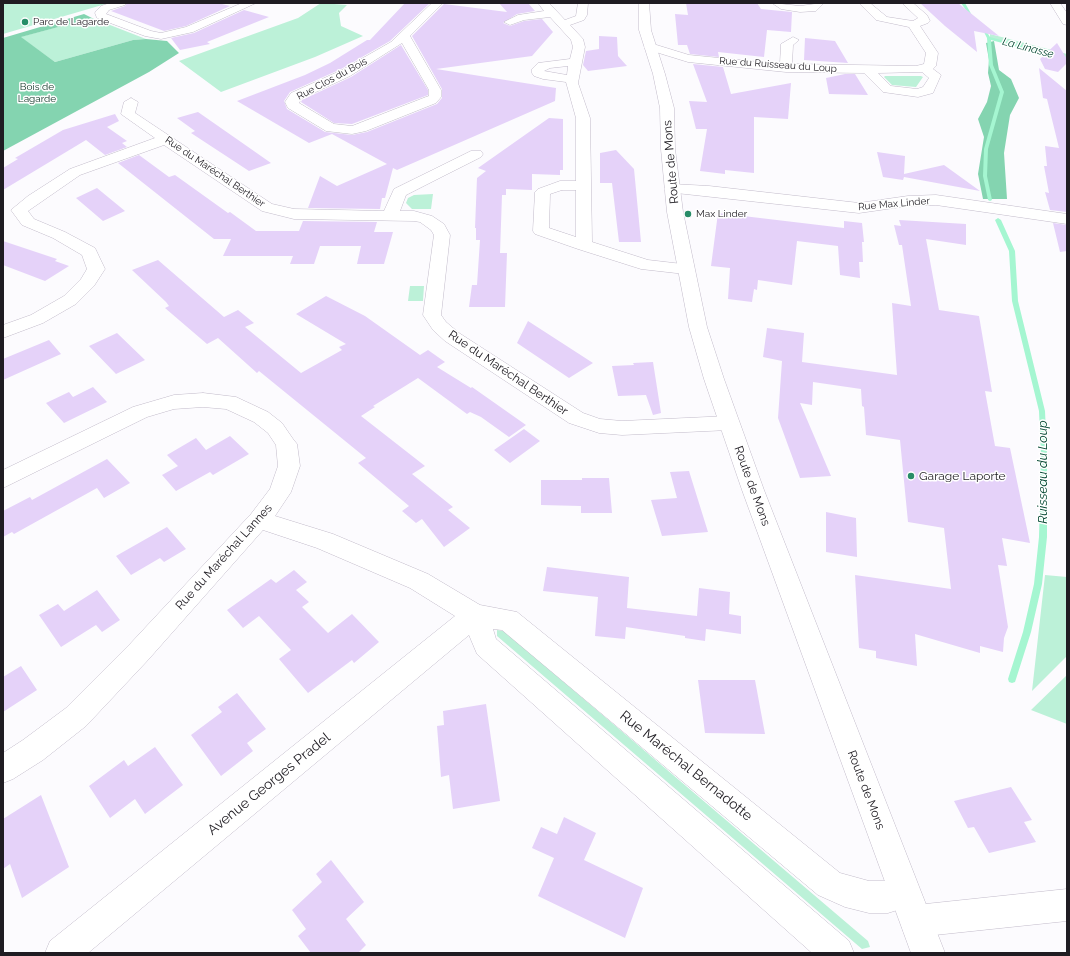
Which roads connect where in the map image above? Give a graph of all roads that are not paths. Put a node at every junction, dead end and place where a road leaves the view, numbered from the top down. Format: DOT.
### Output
graph roads {
  1 [pos="121,3"];
  2 [pos="251,3"];
  3 [pos="438,3"];
  4 [pos="544,3"];
  5 [pos="583,3"];
  6 [pos="644,3"];
  7 [pos="777,3"];
  8 [pos="817,3"];
  9 [pos="864,3"];
  10 [pos="907,3"];
  11 [pos="1055,3"];
  12 [pos="552,13"];
  13 [pos="510,22"];
  14 [pos="1067,22"];
  15 [pos="563,24"];
  16 [pos="913,24"];
  17 [pos="404,36"];
  18 [pos="793,40"];
  19 [pos="652,53"];
  20 [pos="574,62"];
  21 [pos="786,68"];
  22 [pos="925,69"];
  23 [pos="868,70"];
  24 [pos="572,79"];
  25 [pos="131,102"];
  26 [pos="166,139"];
  27 [pos="476,154"];
  28 [pos="583,185"];
  29 [pos="672,189"];
  30 [pos="20,210"];
  31 [pos="3,212"];
  32 [pos="391,214"];
  33 [pos="1067,219"];
  34 [pos="584,246"];
  35 [pos="685,269"];
  36 [pos="3,332"];
  37 [pos="729,423"];
  38 [pos="3,480"];
  39 [pos="259,520"];
  40 [pos="475,615"];
  41 [pos="3,769"];
  42 [pos="1067,905"];
  43 [pos="910,907"];
  44 [pos="62,953"];
  45 [pos="838,953"];
  46 [pos="928,953"];
  1 -- 2 [label="street"];
  3 -- 17 [label="street, Rue Clos du Bois"];
  4 -- 12 [label="street"];
  5 -- 15 [label="street"];
  6 -- 19 [label="street, Route de Mons"];
  7 -- 8 [label="street"];
  9 -- 16 [label="street"];
  10 -- 16 [label="street"];
  11 -- 14 [label="street"];
  12 -- 13 [label="street"];
  12 -- 15 [label="street"];
  15 -- 20 [label="street"];
  16 -- 22 [label="street"];
  17 -- 17 [label="street, Rue Clos du Bois"];
  18 -- 21 [label="street"];
  19 -- 21 [label="street, Rue du Ruisseau du Loup"];
  19 -- 29 [label="street, Route de Mons"];
  20 -- 24 [label="street"];
  20 -- 24 [label="street"];
  21 -- 23 [label="street, Rue du Ruisseau du Loup"];
  22 -- 23 [label="street, Rue du Ruisseau du Loup"];
  22 -- 23 [label="street"];
  24 -- 28 [label="street"];
  25 -- 26 [label="street, Rue du Maréchal Berthier"];
  26 -- 30 [label="street"];
  26 -- 32 [label="street, Rue du Maréchal Berthier"];
  27 -- 32 [label="street"];
  28 -- 34 [label="street"];
  28 -- 34 [label="street"];
  29 -- 33 [label="street, Rue Max Linder"];
  29 -- 35 [label="street, Route de Mons"];
  30 -- 31 [label="street"];
  30 -- 36 [label="street"];
  32 -- 37 [label="street, Rue du Maréchal Berthier"];
  34 -- 35 [label="street"];
  35 -- 37 [label="street, Route de Mons"];
  37 -- 43 [label="street, Route de Mons"];
  38 -- 39 [label="street, Rue du Maréchal Lannes"];
  39 -- 40 [label="street, Rue Maréchal Bernadotte"];
  39 -- 41 [label="street, Rue du Maréchal Lannes"];
  40 -- 43 [label="street, Rue Maréchal Bernadotte"];
  40 -- 44 [label="street, Avenue Georges Pradel"];
  40 -- 45 [label="street"];
  42 -- 43 [label="street, Rue Maréchal Bernadotte"];
  43 -- 46 [label="street, Route de Mons"];
}
